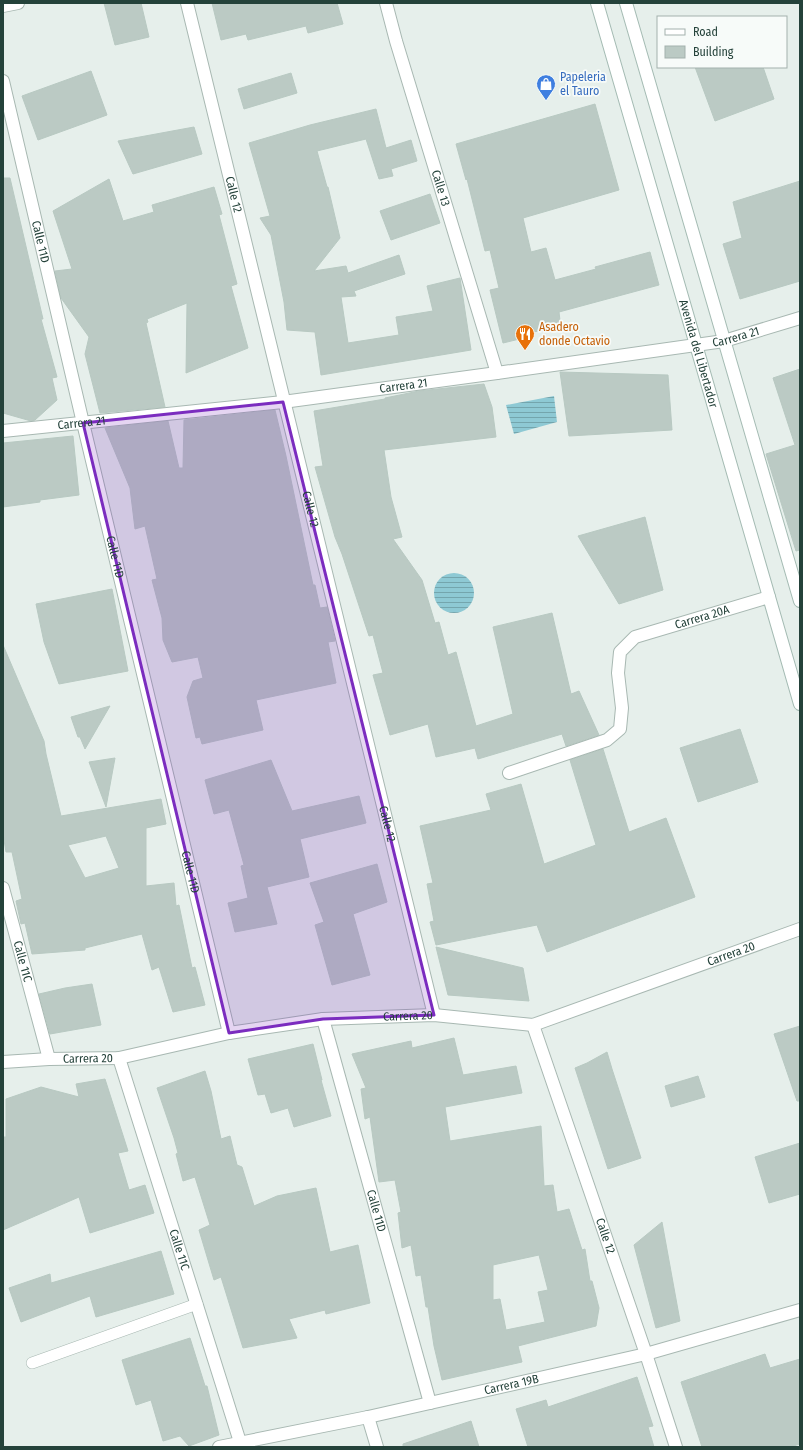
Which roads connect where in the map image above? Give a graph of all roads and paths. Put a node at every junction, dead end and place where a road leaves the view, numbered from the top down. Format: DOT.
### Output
graph roads {
  1 [pos="18,3"];
  2 [pos="187,3"];
  3 [pos="386,3"];
  4 [pos="597,3"];
  5 [pos="626,3"];
  6 [pos="3,6"];
  7 [pos="3,81"];
  8 [pos="800,318"];
  9 [pos="724,341"];
  10 [pos="696,345"];
  11 [pos="497,373"];
  12 [pos="283,402"];
  13 [pos="83,423"];
  14 [pos="3,431"];
  15 [pos="769,597"];
  16 [pos="800,601"];
  17 [pos="800,704"];
  18 [pos="509,773"];
  19 [pos="3,888"];
  20 [pos="800,929"];
  21 [pos="434,1016"];
  22 [pos="323,1019"];
  23 [pos="533,1025"];
  24 [pos="229,1033"];
  25 [pos="49,1058"];
  26 [pos="119,1058"];
  27 [pos="3,1062"];
  28 [pos="197,1304"];
  29 [pos="800,1310"];
  30 [pos="646,1354"];
  31 [pos="32,1363"];
  32 [pos="430,1402"];
  33 [pos="368,1417"];
  34 [pos="240,1442"];
  35 [pos="219,1447"];
  36 [pos="377,1447"];
  37 [pos="676,1447"];
  1 -- 6 [label="street"];
  2 -- 12 [label="street, Calle 12"];
  3 -- 11 [label="street, Calle 13"];
  4 -- 10 [label="street, Avenida del Libertador"];
  5 -- 9 [label="street"];
  7 -- 13 [label="street, Calle 11D"];
  8 -- 9 [label="street, Carrera 21"];
  9 -- 10 [label="street, Carrera 21"];
  9 -- 16 [label="street"];
  10 -- 11 [label="street, Carrera 21"];
  10 -- 15 [label="street, Avenida del Libertador"];
  11 -- 12 [label="street, Carrera 21"];
  12 -- 13 [label="street, Carrera 21"];
  12 -- 21 [label="street, Calle 12"];
  13 -- 14 [label="street, Carrera 21"];
  13 -- 24 [label="street, Calle 11D"];
  15 -- 17 [label="street, Avenida del Libertador"];
  15 -- 18 [label="street, Carrera 20A"];
  19 -- 25 [label="street, Calle 11C"];
  20 -- 23 [label="street, Carrera 20"];
  21 -- 22 [label="street, Carrera 20"];
  21 -- 23 [label="street, Carrera 20"];
  22 -- 24 [label="street, Carrera 20"];
  22 -- 32 [label="street, Calle 11D"];
  23 -- 30 [label="street, Calle 12"];
  24 -- 26 [label="street, Carrera 20"];
  25 -- 26 [label="street, Carrera 20"];
  25 -- 27 [label="street, Carrera 20"];
  26 -- 28 [label="street, Calle 11C"];
  28 -- 31 [label="lane"];
  28 -- 34 [label="street, Calle 11C"];
  29 -- 30 [label="street, Carrera 19B"];
  30 -- 32 [label="street, Carrera 19B"];
  30 -- 37 [label="street, Calle 12"];
  32 -- 33 [label="street, Carrera 19B"];
  33 -- 34 [label="street, Carrera 19B"];
  33 -- 36 [label="street"];
  34 -- 35 [label="street, Carrera 19B"];
}
